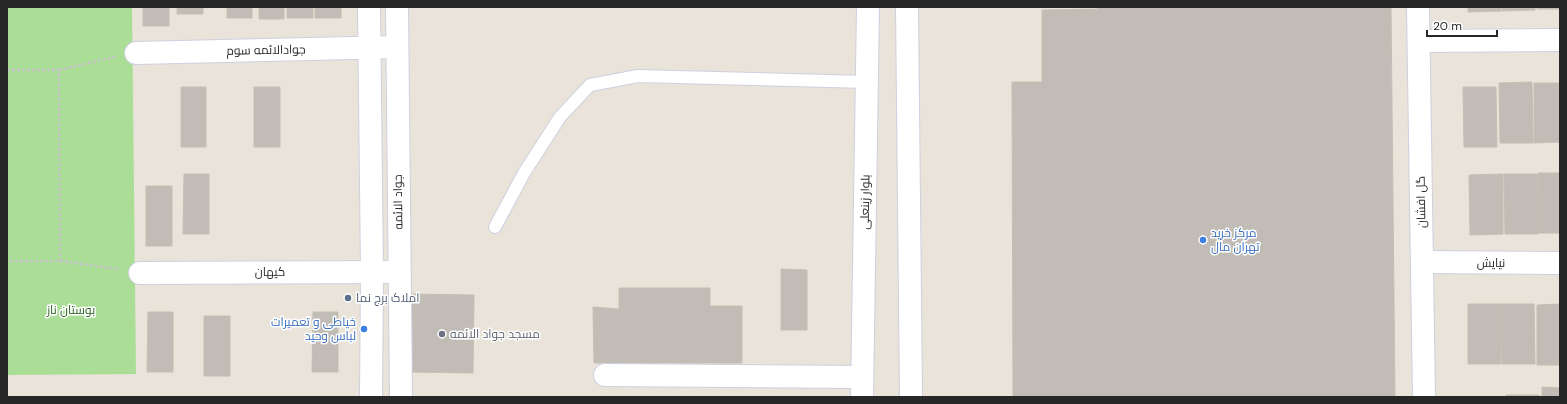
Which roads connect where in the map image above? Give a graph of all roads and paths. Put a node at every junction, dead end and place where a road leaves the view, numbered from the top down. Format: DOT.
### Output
graph roads {
  1 [pos="369,7"];
  2 [pos="397,7"];
  3 [pos="868,7"];
  4 [pos="921,7"];
  5 [pos="1418,7"];
  6 [pos="907,17"];
  7 [pos="1560,40"];
  8 [pos="1419,41"];
  9 [pos="396,47"];
  10 [pos="370,48"];
  11 [pos="136,53"];
  12 [pos="7,70"];
  13 [pos="59,70"];
  14 [pos="866,82"];
  15 [pos="495,227"];
  16 [pos="7,261"];
  17 [pos="60,261"];
  18 [pos="1422,262"];
  19 [pos="1560,263"];
  20 [pos="372,272"];
  21 [pos="399,272"];
  22 [pos="140,273"];
  23 [pos="911,369"];
  24 [pos="605,375"];
  25 [pos="860,390"];
  26 [pos="371,397"];
  27 [pos="401,397"];
  28 [pos="911,397"];
  29 [pos="919,397"];
  30 [pos="1424,397"];
  1 -- 10 [label="street"];
  2 -- 9 [label="street, جواد الائمه"];
  3 -- 14 [label="street, بلوار زینعلی"];
  4 -- 6 [label="street"];
  5 -- 8 [label="street, گل افشان"];
  6 -- 23 [label="street"];
  7 -- 8 [label="street"];
  8 -- 18 [label="street, گل افشان"];
  9 -- 10 [label="street, جوادالائمه سوم"];
  9 -- 21 [label="street, جواد الائمه"];
  10 -- 11 [label="street, جوادالائمه سوم"];
  10 -- 20 [label="street"];
  11 -- 13 [label="path"];
  12 -- 13 [label="path"];
  13 -- 17 [label="path"];
  14 -- 15 [label="lane"];
  14 -- 25 [label="street, بلوار زینعلی"];
  16 -- 17 [label="path"];
  17 -- 22 [label="path"];
  18 -- 19 [label="street, نیایش"];
  18 -- 30 [label="street, گل افشان"];
  20 -- 21 [label="street, کیهان"];
  20 -- 22 [label="street, کیهان"];
  20 -- 26 [label="street"];
  21 -- 27 [label="street, جواد الائمه"];
  23 -- 28 [label="street"];
  23 -- 29 [label="street"];
  24 -- 25 [label="street"];
}
